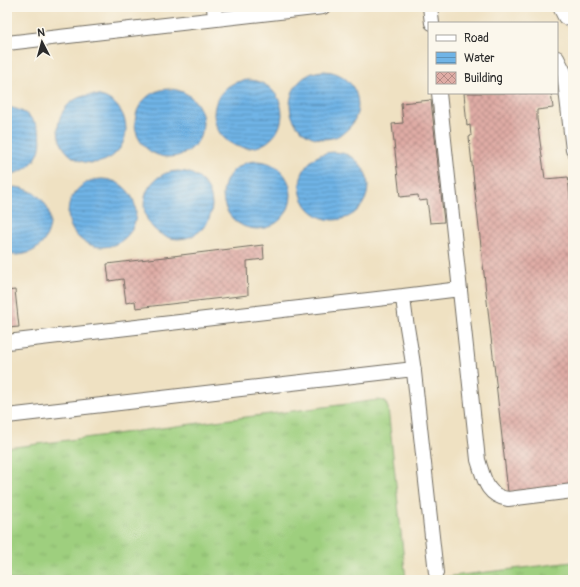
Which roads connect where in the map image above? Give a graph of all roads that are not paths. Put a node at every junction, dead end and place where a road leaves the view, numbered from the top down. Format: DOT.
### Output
graph roads {
  1 [pos="323,7"];
  2 [pos="430,7"];
  3 [pos="560,7"];
  4 [pos="214,13"];
  5 [pos="573,21"];
  6 [pos="432,22"];
  7 [pos="7,42"];
  8 [pos="558,60"];
  9 [pos="439,94"];
  10 [pos="573,150"];
  11 [pos="460,289"];
  12 [pos="403,296"];
  13 [pos="7,342"];
  14 [pos="414,369"];
  15 [pos="7,416"];
  16 [pos="573,491"];
  17 [pos="437,578"];
  1 -- 4 [label="lane"];
  2 -- 6 [label="lane"];
  3 -- 5 [label="lane"];
  4 -- 7 [label="lane"];
  8 -- 10 [label="lane"];
  9 -- 11 [label="lane"];
  11 -- 12 [label="lane"];
  11 -- 16 [label="lane"];
  12 -- 13 [label="lane"];
  12 -- 14 [label="lane"];
  14 -- 15 [label="lane"];
  14 -- 17 [label="lane"];
}
